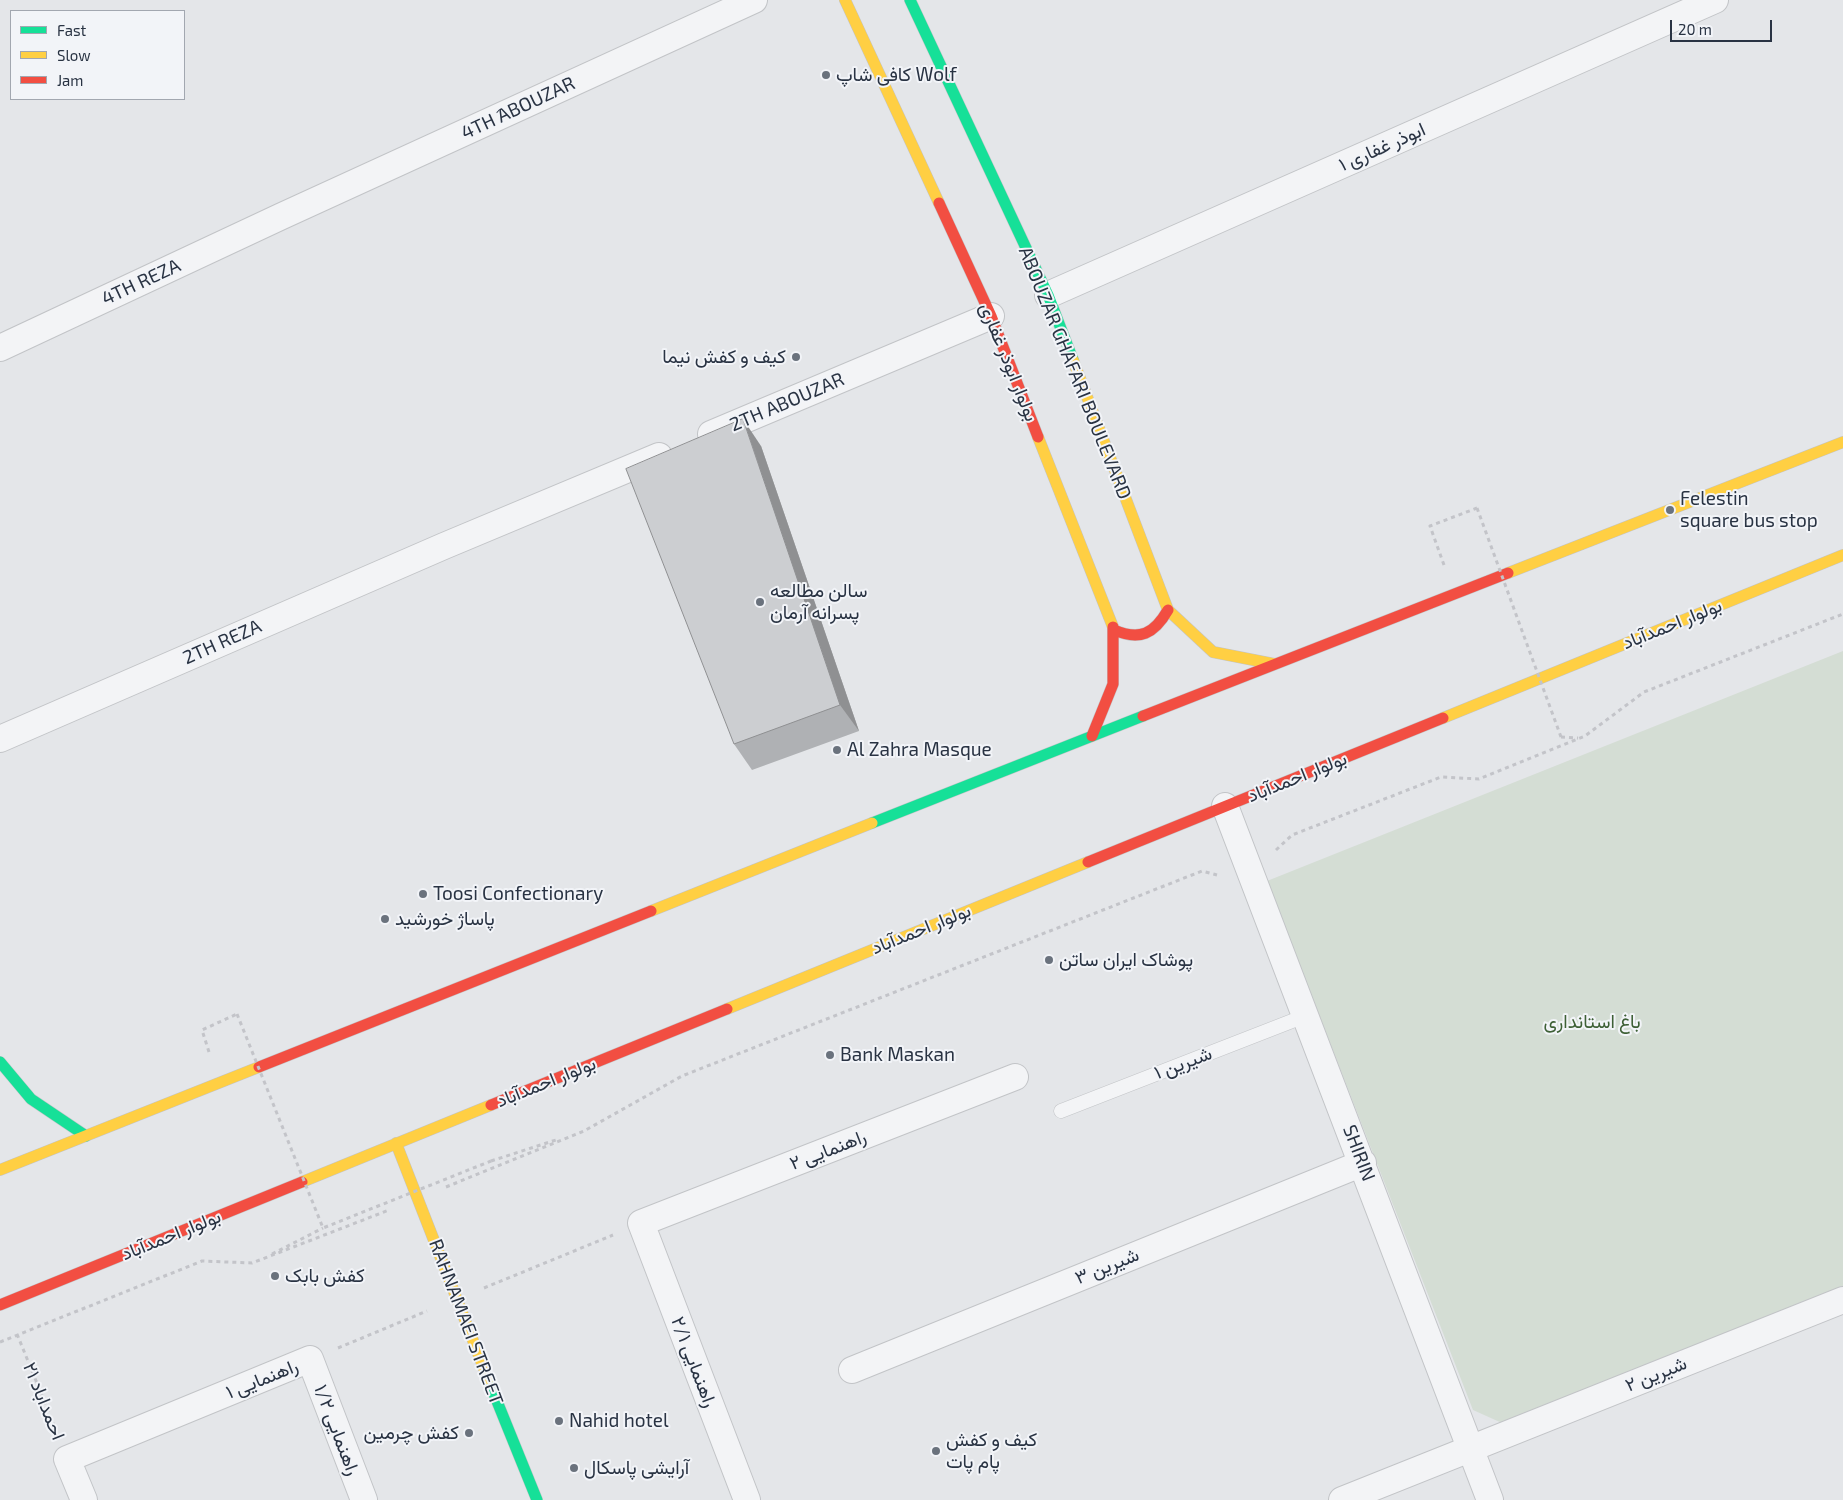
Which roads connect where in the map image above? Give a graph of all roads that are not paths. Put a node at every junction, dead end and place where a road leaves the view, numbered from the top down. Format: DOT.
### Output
graph roads {
  1 [pos="754,0"];
  2 [pos="845,0"];
  3 [pos="910,0"];
  4 [pos="1715,0"];
  5 [pos="282,216"];
  6 [pos="1048,295"];
  7 [pos="991,316"];
  8 [pos="0,348"];
  9 [pos="1843,442"];
  10 [pos="444,546"];
  11 [pos="1843,555"];
  12 [pos="1168,610"];
  13 [pos="1114,630"];
  14 [pos="1274,664"];
  15 [pos="1092,736"];
  16 [pos="0,739"];
  17 [pos="1226,806"];
  18 [pos="1305,1016"];
  19 [pos="0,1062"];
  20 [pos="1015,1077"];
  21 [pos="1061,1111"];
  22 [pos="86,1136"];
  23 [pos="396,1143"];
  24 [pos="1363,1163"];
  25 [pos="0,1170"];
  26 [pos="641,1223"];
  27 [pos="1843,1300"];
  28 [pos="2,1304"];
  29 [pos="310,1359"];
  30 [pos="852,1370"];
  31 [pos="1470,1449"];
  32 [pos="67,1459"];
  33 [pos="84,1500"];
  34 [pos="364,1500"];
  35 [pos="537,1500"];
  36 [pos="747,1500"];
  37 [pos="1342,1500"];
  38 [pos="1490,1500"];
  1 -- 5 [label="street, 4TH َABOUZAR"];
  2 -- 7 [label="main road, بولوار ابوذر غفاری"];
  3 -- 6 [label="main road, ABOUZAR GHAFARI BOULEVARD"];
  4 -- 6 [label="street, ابوذر غفاری ۱"];
  5 -- 8 [label="street, 4TH REZA"];
  6 -- 12 [label="main road, ABOUZAR GHAFARI BOULEVARD"];
  7 -- 10 [label="street, 2TH ABOUZAR"];
  7 -- 13 [label="main road, بولوار ابوذر غفاری"];
  9 -- 14 [label="main road"];
  10 -- 16 [label="street, 2TH REZA"];
  11 -- 17 [label="main road, بولوار احمدآباد"];
  12 -- 13 [label="main road"];
  12 -- 14 [label="main road, ABOUZAR GHAFARI BOULEVARD"];
  13 -- 15 [label="main road, بولوار ابوذر غفاری"];
  14 -- 15 [label="main road"];
  15 -- 22 [label="main road"];
  17 -- 18 [label="street, SHIRIN"];
  17 -- 23 [label="main road, بولوار احمدآباد"];
  18 -- 21 [label="lane, شیرین ۱"];
  18 -- 24 [label="street, SHIRIN"];
  19 -- 22 [label="main road"];
  20 -- 26 [label="street, راهنمایی ۲"];
  22 -- 25 [label="main road"];
  23 -- 28 [label="main road, بولوار احمدآباد"];
  23 -- 35 [label="main road, RAHNAMAEI STREET"];
  24 -- 30 [label="street, شیرین ۳"];
  24 -- 31 [label="street, SHIRIN"];
  26 -- 36 [label="street, راهنمایی ۲/۱"];
  27 -- 31 [label="street, شیرین ۲"];
  29 -- 32 [label="street, راهنمایی ۱"];
  29 -- 34 [label="street, راهنمایی ۱/۲"];
  31 -- 37 [label="street, شیرین ۲"];
  31 -- 38 [label="street, SHIRIN"];
  32 -- 33 [label="street, احمداباد ۲۱"];
}
